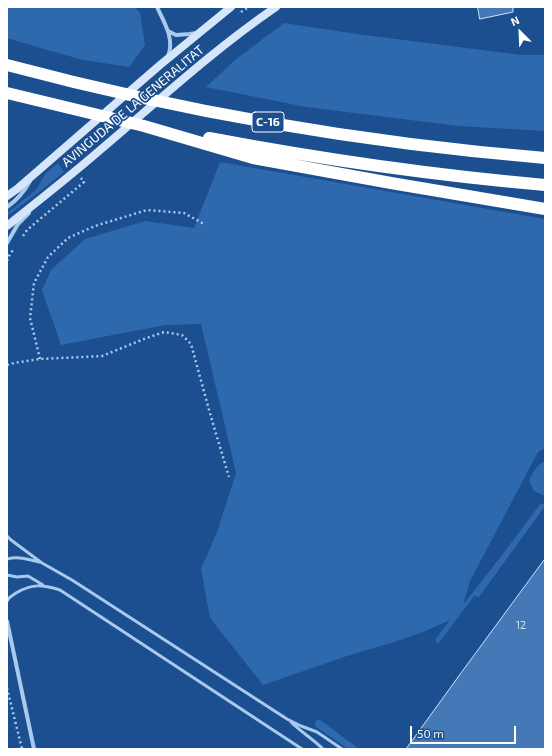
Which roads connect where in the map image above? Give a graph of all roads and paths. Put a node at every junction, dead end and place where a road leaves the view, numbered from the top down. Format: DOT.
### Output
graph roads {
  1 [pos="157,7"];
  2 [pos="231,7"];
  3 [pos="276,7"];
  4 [pos="168,31"];
  5 [pos="202,31"];
  6 [pos="167,59"];
  7 [pos="7,65"];
  8 [pos="7,92"];
  9 [pos="144,126"];
  10 [pos="541,157"];
  11 [pos="34,174"];
  12 [pos="71,174"];
  13 [pos="81,177"];
  14 [pos="545,184"];
  15 [pos="7,196"];
  16 [pos="7,207"];
  17 [pos="545,209"];
  18 [pos="204,224"];
  19 [pos="7,226"];
  20 [pos="22,237"];
  21 [pos="7,243"];
  22 [pos="13,250"];
  23 [pos="7,261"];
  24 [pos="40,359"];
  25 [pos="7,365"];
  26 [pos="229,477"];
  27 [pos="7,536"];
  28 [pos="7,559"];
  29 [pos="42,564"];
  30 [pos="7,575"];
  31 [pos="44,586"];
  32 [pos="7,601"];
  33 [pos="7,622"];
  34 [pos="7,688"];
  35 [pos="287,719"];
  36 [pos="22,749"];
  37 [pos="34,749"];
  38 [pos="302,749"];
  39 [pos="323,749"];
  40 [pos="342,749"];
  1 -- 4 [label="street"];
  2 -- 5 [label="street, AVINGUDA DE LA GENERALITAT"];
  3 -- 12 [label="street, AVINGUDA DE LA GENERALITAT"];
  4 -- 5 [label="street"];
  4 -- 6 [label="street"];
  5 -- 6 [label="street, AVINGUDA DE LA GENERALITAT"];
  6 -- 11 [label="street, AVINGUDA DE LA GENERALITAT"];
  7 -- 10 [label="highway, C-16"];
  8 -- 9 [label="highway, C-16"];
  9 -- 14 [label="highway, C-16"];
  9 -- 17 [label="highway"];
  11 -- 15 [label="street, AVINGUDA DE LA GENERALITAT"];
  11 -- 16 [label="street"];
  12 -- 19 [label="street, AVINGUDA DE LA GENERALITAT"];
  12 -- 21 [label="street"];
  13 -- 20 [label="path"];
  18 -- 24 [label="path"];
  22 -- 23 [label="path"];
  24 -- 25 [label="path"];
  24 -- 26 [label="path"];
  27 -- 29 [label="lane"];
  28 -- 29 [label="lane"];
  29 -- 35 [label="lane"];
  30 -- 31 [label="lane"];
  31 -- 32 [label="lane"];
  31 -- 38 [label="lane"];
  33 -- 37 [label="street"];
  34 -- 36 [label="path"];
  35 -- 39 [label="lane"];
  35 -- 40 [label="lane"];
}
